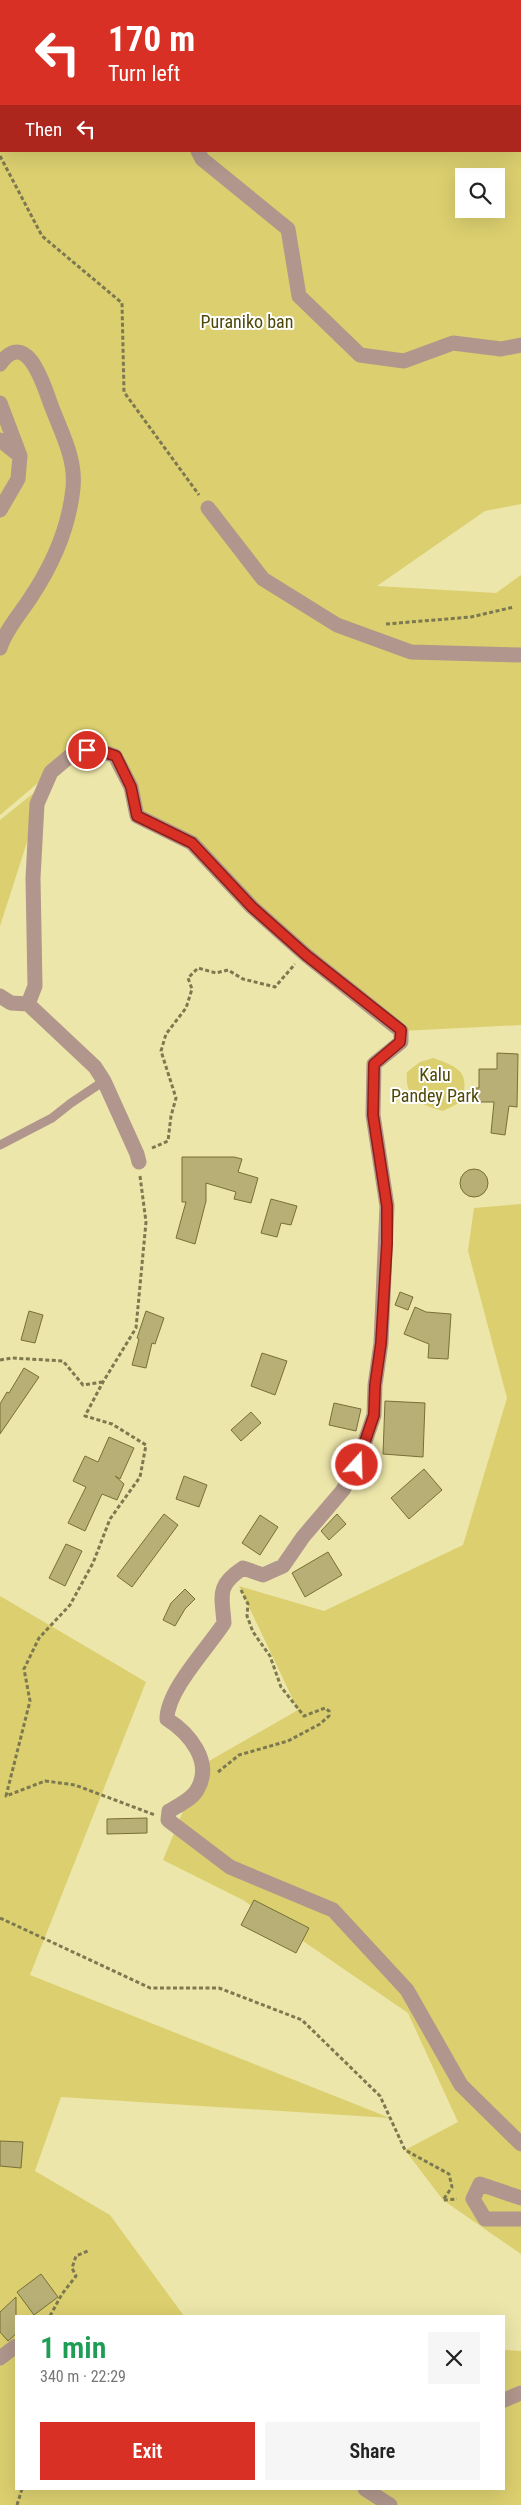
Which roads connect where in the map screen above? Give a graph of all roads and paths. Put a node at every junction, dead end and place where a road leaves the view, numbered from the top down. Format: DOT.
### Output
graph roads {
  1 [pos="198,152"];
  2 [pos="0,156"];
  3 [pos="521,345"];
  4 [pos="0,364"];
  5 [pos="0,403"];
  6 [pos="0,440"];
  7 [pos="20,456"];
  8 [pos="208,508"];
  9 [pos="0,510"];
  10 [pos="514,607"];
  11 [pos="383,624"];
  12 [pos="0,648"];
  13 [pos="521,655"];
  14 [pos="306,955"];
  15 [pos="0,996"];
  16 [pos="28,1004"];
  17 [pos="104,1081"];
  18 [pos="0,1145"];
  19 [pos="138,1158"];
  20 [pos="0,1360"];
  21 [pos="103,1382"];
  22 [pos="233,1575"];
  23 [pos="197,1790"];
  24 [pos="0,1796"];
  25 [pos="6,1796"];
  26 [pos="168,1820"];
  27 [pos="0,1918"];
  28 [pos="521,2144"];
  29 [pos="521,2198"];
  30 [pos="473,2199"];
  31 [pos="521,2219"];
  32 [pos="88,2251"];
  33 [pos="51,2315"];
  34 [pos="15,2347"];
  35 [pos="0,2358"];
  36 [pos="521,2393"];
  37 [pos="505,2400"];
  38 [pos="22,2490"];
  39 [pos="367,2490"];
  40 [pos="17,2505"];
  41 [pos="390,2505"];
  1 -- 3 [label="street"];
  2 -- 8 [label="path"];
  4 -- 12 [label="street"];
  5 -- 7 [label="street"];
  6 -- 7 [label="street"];
  7 -- 9 [label="street"];
  8 -- 13 [label="street"];
  10 -- 11 [label="path"];
  14 -- 16 [label="street"];
  14 -- 19 [label="path"];
  14 -- 22 [label="street"];
  15 -- 16 [label="street"];
  16 -- 17 [label="street"];
  17 -- 18 [label="lane"];
  17 -- 19 [label="street"];
  19 -- 21 [label="path"];
  20 -- 21 [label="path"];
  21 -- 25 [label="path"];
  22 -- 23 [label="street"];
  22 -- 23 [label="path"];
  23 -- 26 [label="street"];
  24 -- 25 [label="path"];
  25 -- 26 [label="path"];
  26 -- 28 [label="street"];
  27 -- 30 [label="path"];
  29 -- 30 [label="street"];
  30 -- 31 [label="street"];
  32 -- 33 [label="path"];
  34 -- 35 [label="street"];
  36 -- 37 [label="street"];
  38 -- 40 [label="path"];
  39 -- 41 [label="street"];
}
